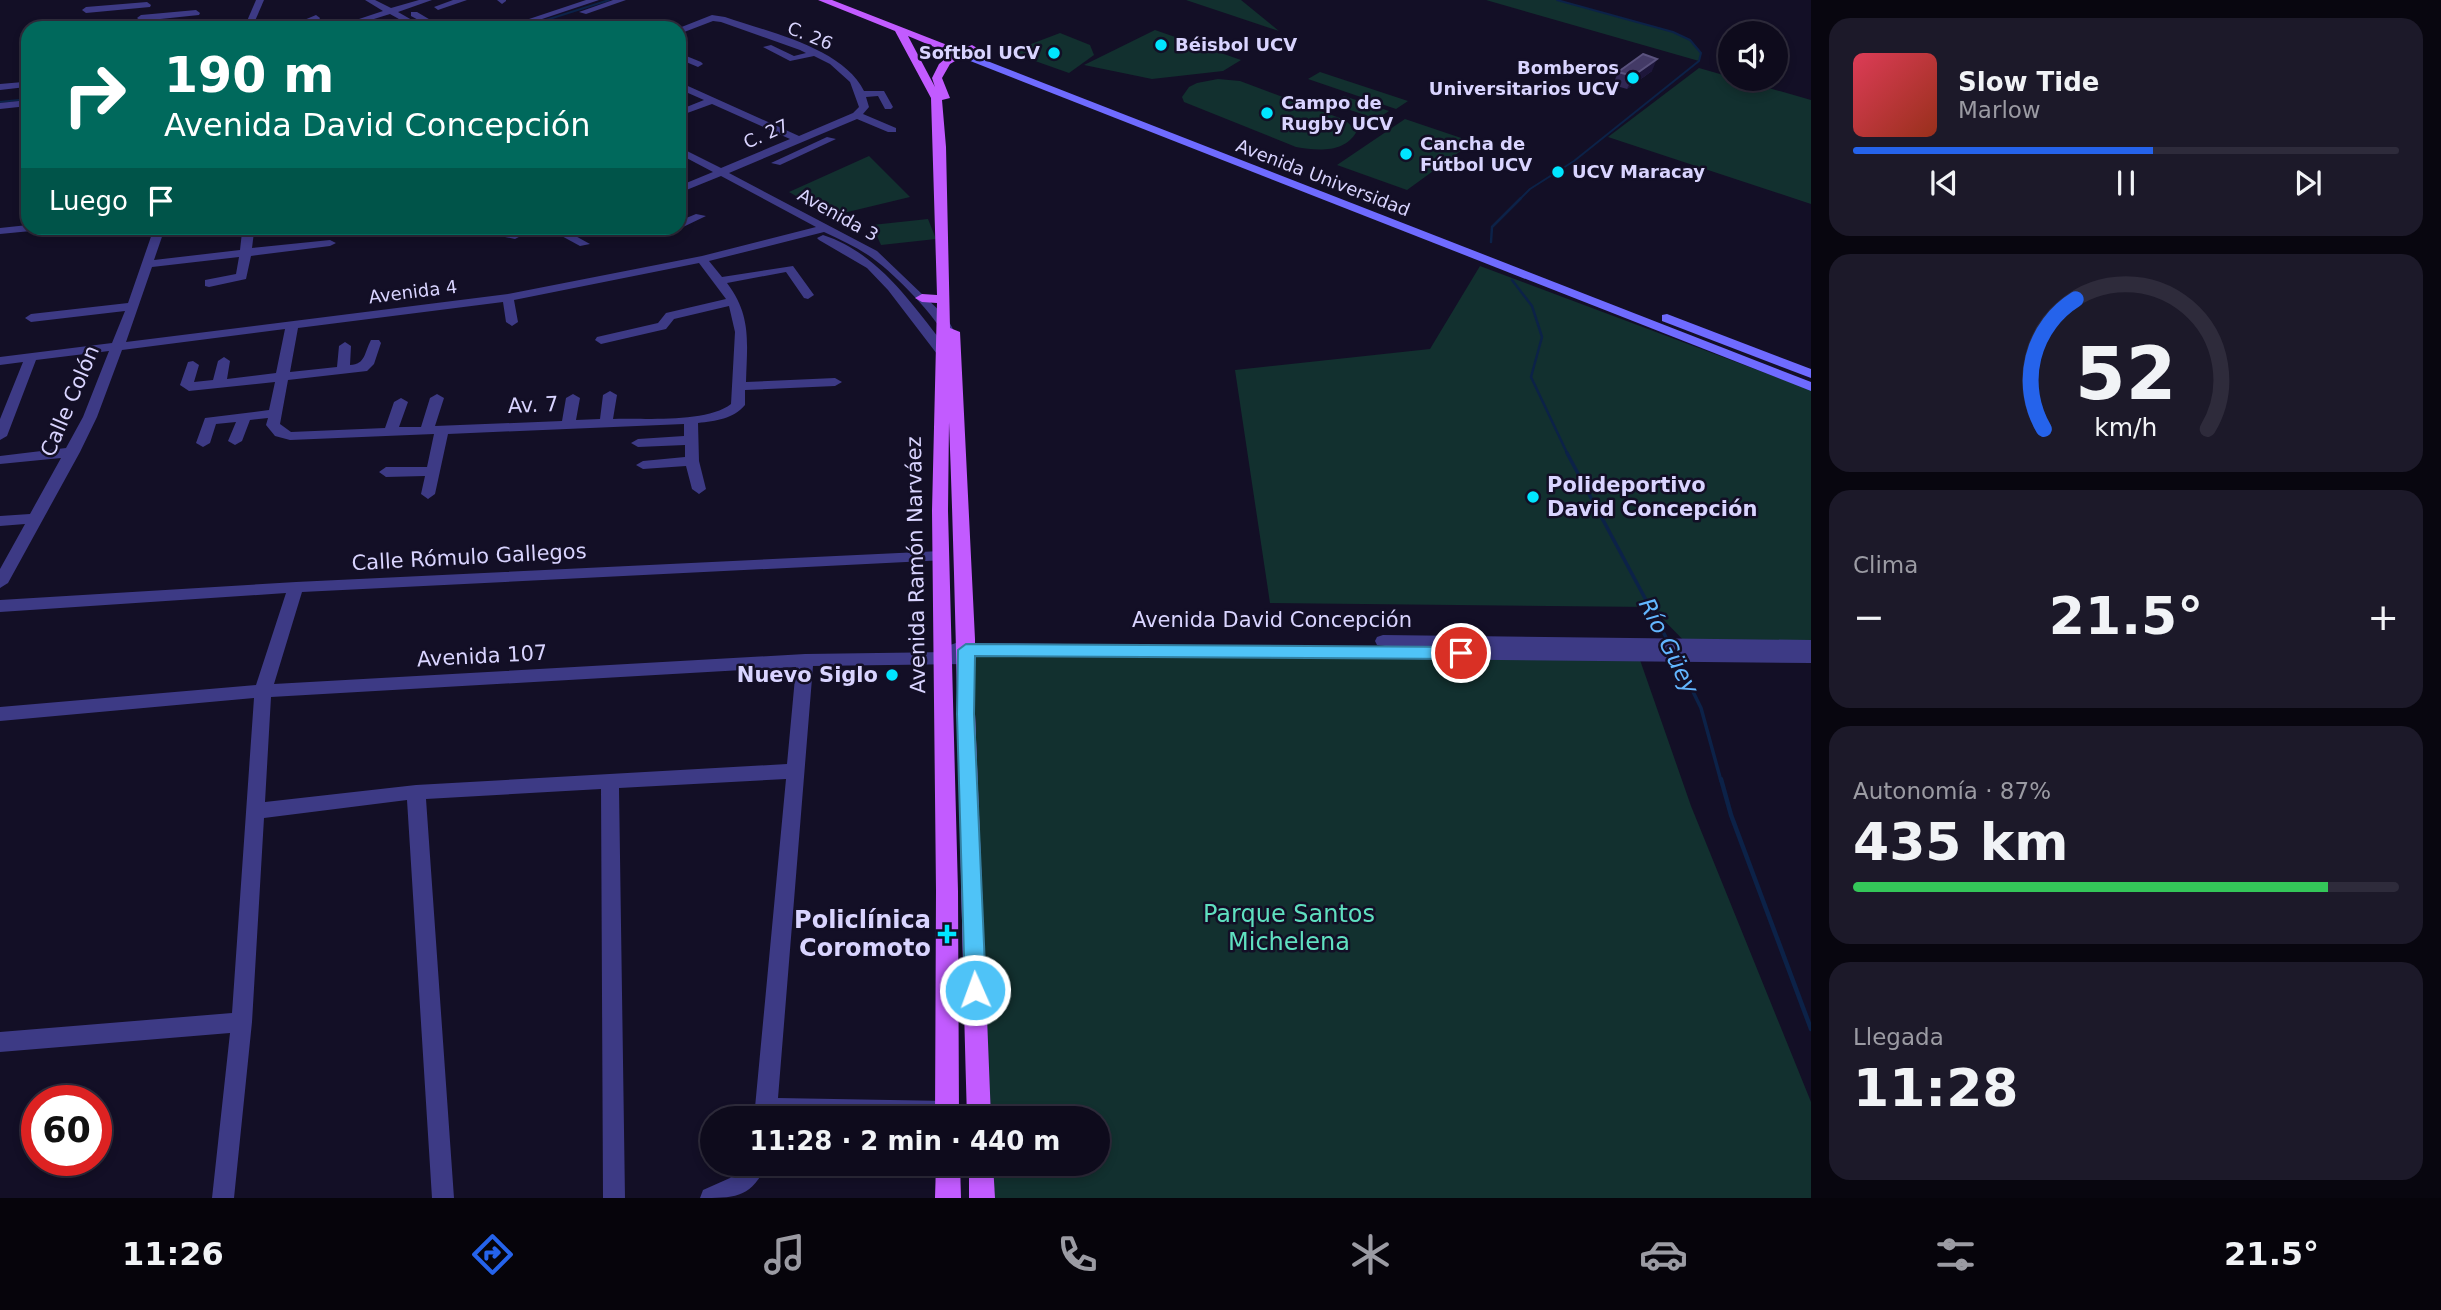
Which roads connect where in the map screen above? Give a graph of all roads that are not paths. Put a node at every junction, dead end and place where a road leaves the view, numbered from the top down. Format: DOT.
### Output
graph roads {
  1 [pos="260,0"];
  2 [pos="369,0"];
  3 [pos="387,0"];
  4 [pos="428,0"];
  5 [pos="463,0"];
  6 [pos="595,0"];
  7 [pos="622,0"];
  8 [pos="823,0"];
  9 [pos="850,0"];
  10 [pos="148,3"];
  11 [pos="403,8"];
  12 [pos="438,8"];
  13 [pos="86,10"];
  14 [pos="392,12"];
  15 [pos="197,13"];
  16 [pos="141,18"];
  17 [pos="316,18"];
  18 [pos="140,21"];
  19 [pos="251,21"];
  20 [pos="308,21"];
  21 [pos="362,21"];
  22 [pos="409,21"];
  23 [pos="427,21"];
  24 [pos="528,21"];
  25 [pos="556,21"];
  26 [pos="686,28"];
  27 [pos="898,28"];
  28 [pos="806,39"];
  29 [pos="789,44"];
  30 [pos="768,47"];
  31 [pos="963,51"];
  32 [pos="813,54"];
  33 [pos="926,57"];
  34 [pos="686,59"];
  35 [pos="698,64"];
  36 [pos="939,71"];
  37 [pos="686,88"];
  38 [pos="0,90"];
  39 [pos="21,90"];
  40 [pos="862,94"];
  41 [pos="713,100"];
  42 [pos="21,104"];
  43 [pos="0,106"];
  44 [pos="888,107"];
  45 [pos="686,110"];
  46 [pos="861,111"];
  47 [pos="892,130"];
  48 [pos="831,139"];
  49 [pos="793,141"];
  50 [pos="804,150"];
  51 [pos="686,154"];
  52 [pos="686,163"];
  53 [pos="776,163"];
  54 [pos="717,174"];
  55 [pos="686,187"];
  56 [pos="700,216"];
  57 [pos="1390,218"];
  58 [pos="686,222"];
  59 [pos="21,229"];
  60 [pos="818,230"];
  61 [pos="0,231"];
  62 [pos="156,235"];
  63 [pos="247,235"];
  64 [pos="515,235"];
  65 [pos="567,235"];
  66 [pos="511,237"];
  67 [pos="330,243"];
  68 [pos="584,244"];
  69 [pos="244,253"];
  70 [pos="702,259"];
  71 [pos="146,264"];
  72 [pos="756,273"];
  73 [pos="720,281"];
  74 [pos="209,283"];
  75 [pos="766,284"];
  76 [pos="808,295"];
  77 [pos="944,297"];
  78 [pos="508,298"];
  79 [pos="922,298"];
  80 [pos="734,301"];
  81 [pos="133,306"];
  82 [pos="31,318"];
  83 [pos="943,321"];
  84 [pos="512,322"];
  85 [pos="292,325"];
  86 [pos="1688,326"];
  87 [pos="601,340"];
  88 [pos="375,343"];
  89 [pos="345,346"];
  90 [pos="948,347"];
  91 [pos="116,348"];
  92 [pos="31,357"];
  93 [pos="0,360"];
  94 [pos="224,361"];
  95 [pos="1811,361"];
  96 [pos="193,365"];
  97 [pos="343,370"];
  98 [pos="1811,374"];
  99 [pos="283,376"];
  100 [pos="835,382"];
  101 [pos="219,385"];
  102 [pos="740,386"];
  103 [pos="1811,387"];
  104 [pos="610,395"];
  105 [pos="437,398"];
  106 [pos="573,398"];
  107 [pos="401,402"];
  108 [pos="275,413"];
  109 [pos="246,417"];
  110 [pos="691,420"];
  111 [pos="606,424"];
  112 [pos="568,425"];
  113 [pos="442,429"];
  114 [pos="427,430"];
  115 [pos="391,431"];
  116 [pos="0,436"];
  117 [pos="691,440"];
  118 [pos="235,441"];
  119 [pos="203,443"];
  120 [pos="638,443"];
  121 [pos="73,452"];
  122 [pos="0,460"];
  123 [pos="692,461"];
  124 [pos="643,465"];
  125 [pos="433,471"];
  126 [pos="386,472"];
  127 [pos="699,489"];
  128 [pos="428,494"];
  129 [pos="37,518"];
  130 [pos="0,521"];
  131 [pos="941,556"];
  132 [pos="0,583"];
  133 [pos="296,587"];
  134 [pos="0,606"];
  135 [pos="1811,646"];
  136 [pos="942,648"];
  137 [pos="966,649"];
  138 [pos="1694,650"];
  139 [pos="1811,657"];
  140 [pos="805,660"];
  141 [pos="263,691"];
  142 [pos="0,714"];
  143 [pos="794,771"];
  144 [pos="610,780"];
  145 [pos="416,792"];
  146 [pos="256,811"];
  147 [pos="242,1022"];
  148 [pos="0,1042"];
  149 [pos="767,1106"];
  150 [pos="947,1106"];
  151 [pos="979,1106"];
  152 [pos="750,1176"];
  153 [pos="948,1176"];
  154 [pos="981,1176"];
  155 [pos="223,1198"];
  156 [pos="443,1198"];
  157 [pos="614,1198"];
  158 [pos="711,1198"];
  159 [pos="948,1198"];
  160 [pos="982,1198"];
  1 -- 19 [label="street"];
  2 -- 14 [label="street"];
  3 -- 11 [label="street"];
  4 -- 11 [label="street"];
  5 -- 12 [label="street"];
  6 -- 24 [label="street"];
  7 -- 25 [label="street"];
  8 -- 27 [label="main road, Avenida Universidad"];
  9 -- 31 [label="main road, Avenida Universidad"];
  10 -- 13 [label="street"];
  10 -- 16 [label="street"];
  11 -- 14 [label="street"];
  11 -- 23 [label="street"];
  14 -- 21 [label="street"];
  14 -- 22 [label="street"];
  15 -- 16 [label="street"];
  16 -- 18 [label="street"];
  17 -- 20 [label="street"];
  26 -- 29 [label="street, C. 26"];
  27 -- 31 [label="main road, Avenida Universidad"];
  27 -- 33 [label="main road, Avenida Ramón Narváez"];
  28 -- 29 [label="street"];
  29 -- 32 [label="street, C. 26"];
  30 -- 32 [label="street"];
  31 -- 33 [label="main road"];
  31 -- 36 [label="main road"];
  31 -- 36 [label="main road"];
  31 -- 57 [label="street, Avenida Universidad"];
  32 -- 40 [label="street, C. 26"];
  33 -- 77 [label="main road, Avenida Ramón Narváez"];
  34 -- 35 [label="street"];
  36 -- 90 [label="main road, Avenida Ramón Narváez"];
  37 -- 41 [label="street"];
  38 -- 39 [label="street"];
  40 -- 44 [label="street"];
  40 -- 46 [label="street"];
  41 -- 45 [label="street"];
  41 -- 49 [label="street"];
  42 -- 43 [label="street"];
  46 -- 47 [label="street"];
  46 -- 49 [label="street, C. 27"];
  48 -- 50 [label="street"];
  49 -- 50 [label="street"];
  49 -- 54 [label="street, C. 27"];
  50 -- 53 [label="street"];
  51 -- 54 [label="street, Avenida 3"];
  52 -- 54 [label="street, Avenida 3"];
  54 -- 55 [label="street, C. 27"];
  54 -- 60 [label="street, Avenida 3"];
  56 -- 58 [label="street"];
  57 -- 86 [label="street, Avenida Universidad"];
  57 -- 103 [label="street, Avenida Universidad"];
  59 -- 61 [label="street"];
  60 -- 70 [label="street, Avenida 4"];
  60 -- 79 [label="street, Avenida 3"];
  60 -- 90 [label="street, Avenida 3"];
  62 -- 71 [label="street, Calle Colón"];
  63 -- 69 [label="street"];
  64 -- 66 [label="street"];
  65 -- 68 [label="street"];
  67 -- 69 [label="street"];
  69 -- 71 [label="street"];
  69 -- 74 [label="street"];
  70 -- 73 [label="street, Av. 7"];
  70 -- 78 [label="street, Avenida 4"];
  71 -- 81 [label="street, Calle Colón"];
  72 -- 73 [label="street"];
  72 -- 75 [label="street"];
  72 -- 76 [label="street"];
  73 -- 80 [label="street, Av. 7"];
  77 -- 79 [label="main road"];
  77 -- 83 [label="main road, Avenida Ramón Narváez"];
  78 -- 84 [label="street"];
  78 -- 85 [label="street, Avenida 4"];
  79 -- 83 [label="street, Avenida 3"];
  80 -- 87 [label="street"];
  80 -- 102 [label="street, Av. 7"];
  81 -- 82 [label="street"];
  81 -- 91 [label="street, Calle Colón"];
  83 -- 90 [label="main road, Avenida Ramón Narváez"];
  85 -- 91 [label="street, Avenida 4"];
  85 -- 99 [label="street"];
  86 -- 95 [label="street"];
  86 -- 98 [label="street, Avenida Universidad"];
  88 -- 97 [label="street"];
  89 -- 97 [label="street"];
  90 -- 131 [label="main road, Avenida Ramón Narváez"];
  90 -- 137 [label="main road, Avenida Ramón Narváez"];
  91 -- 92 [label="street, Avenida 4"];
  91 -- 121 [label="street, Calle Colón"];
  92 -- 93 [label="street, Avenida 4"];
  92 -- 116 [label="street"];
  94 -- 101 [label="street"];
  96 -- 101 [label="street"];
  97 -- 99 [label="street"];
  99 -- 101 [label="street"];
  99 -- 108 [label="street"];
  100 -- 102 [label="street"];
  102 -- 110 [label="street, Av. 7"];
  104 -- 111 [label="street"];
  105 -- 114 [label="street"];
  106 -- 112 [label="street"];
  107 -- 115 [label="street"];
  108 -- 109 [label="street"];
  108 -- 115 [label="street, Av. 7"];
  109 -- 118 [label="street"];
  109 -- 119 [label="street"];
  110 -- 111 [label="street, Av. 7"];
  110 -- 117 [label="street"];
  111 -- 112 [label="street, Av. 7"];
  112 -- 113 [label="street, Av. 7"];
  113 -- 114 [label="street, Av. 7"];
  113 -- 125 [label="street"];
  114 -- 115 [label="street, Av. 7"];
  117 -- 120 [label="street"];
  117 -- 123 [label="street"];
  121 -- 122 [label="street"];
  121 -- 129 [label="street, Calle Colón"];
  123 -- 124 [label="street"];
  123 -- 127 [label="street"];
  125 -- 126 [label="street"];
  125 -- 128 [label="street"];
  129 -- 130 [label="street"];
  129 -- 132 [label="street, Calle Colón"];
  131 -- 133 [label="street, Calle Rómulo Gallegos"];
  131 -- 136 [label="main road, Avenida Ramón Narváez"];
  133 -- 134 [label="street, Calle Rómulo Gallegos"];
  133 -- 141 [label="street"];
  135 -- 138 [label="street, Avenida David Concepción"];
  136 -- 137 [label="street, Avenida 107"];
  136 -- 140 [label="street, Avenida 107"];
  136 -- 150 [label="main road, Avenida Ramón Narváez"];
  137 -- 138 [label="street, Avenida David Concepción"];
  137 -- 151 [label="main road, Avenida Ramón Narváez"];
  138 -- 139 [label="street, Avenida David Concepción"];
  140 -- 141 [label="street, Avenida 107"];
  140 -- 143 [label="street"];
  141 -- 142 [label="street, Avenida 107"];
  141 -- 146 [label="street"];
  143 -- 144 [label="street"];
  143 -- 149 [label="street"];
  144 -- 145 [label="street"];
  144 -- 157 [label="street"];
  145 -- 146 [label="street"];
  145 -- 156 [label="street"];
  146 -- 147 [label="street"];
  147 -- 148 [label="street"];
  147 -- 155 [label="street"];
  152 -- 158 [label="street"];
  153 -- 159 [label="main road"];
  154 -- 160 [label="main road"];
}
